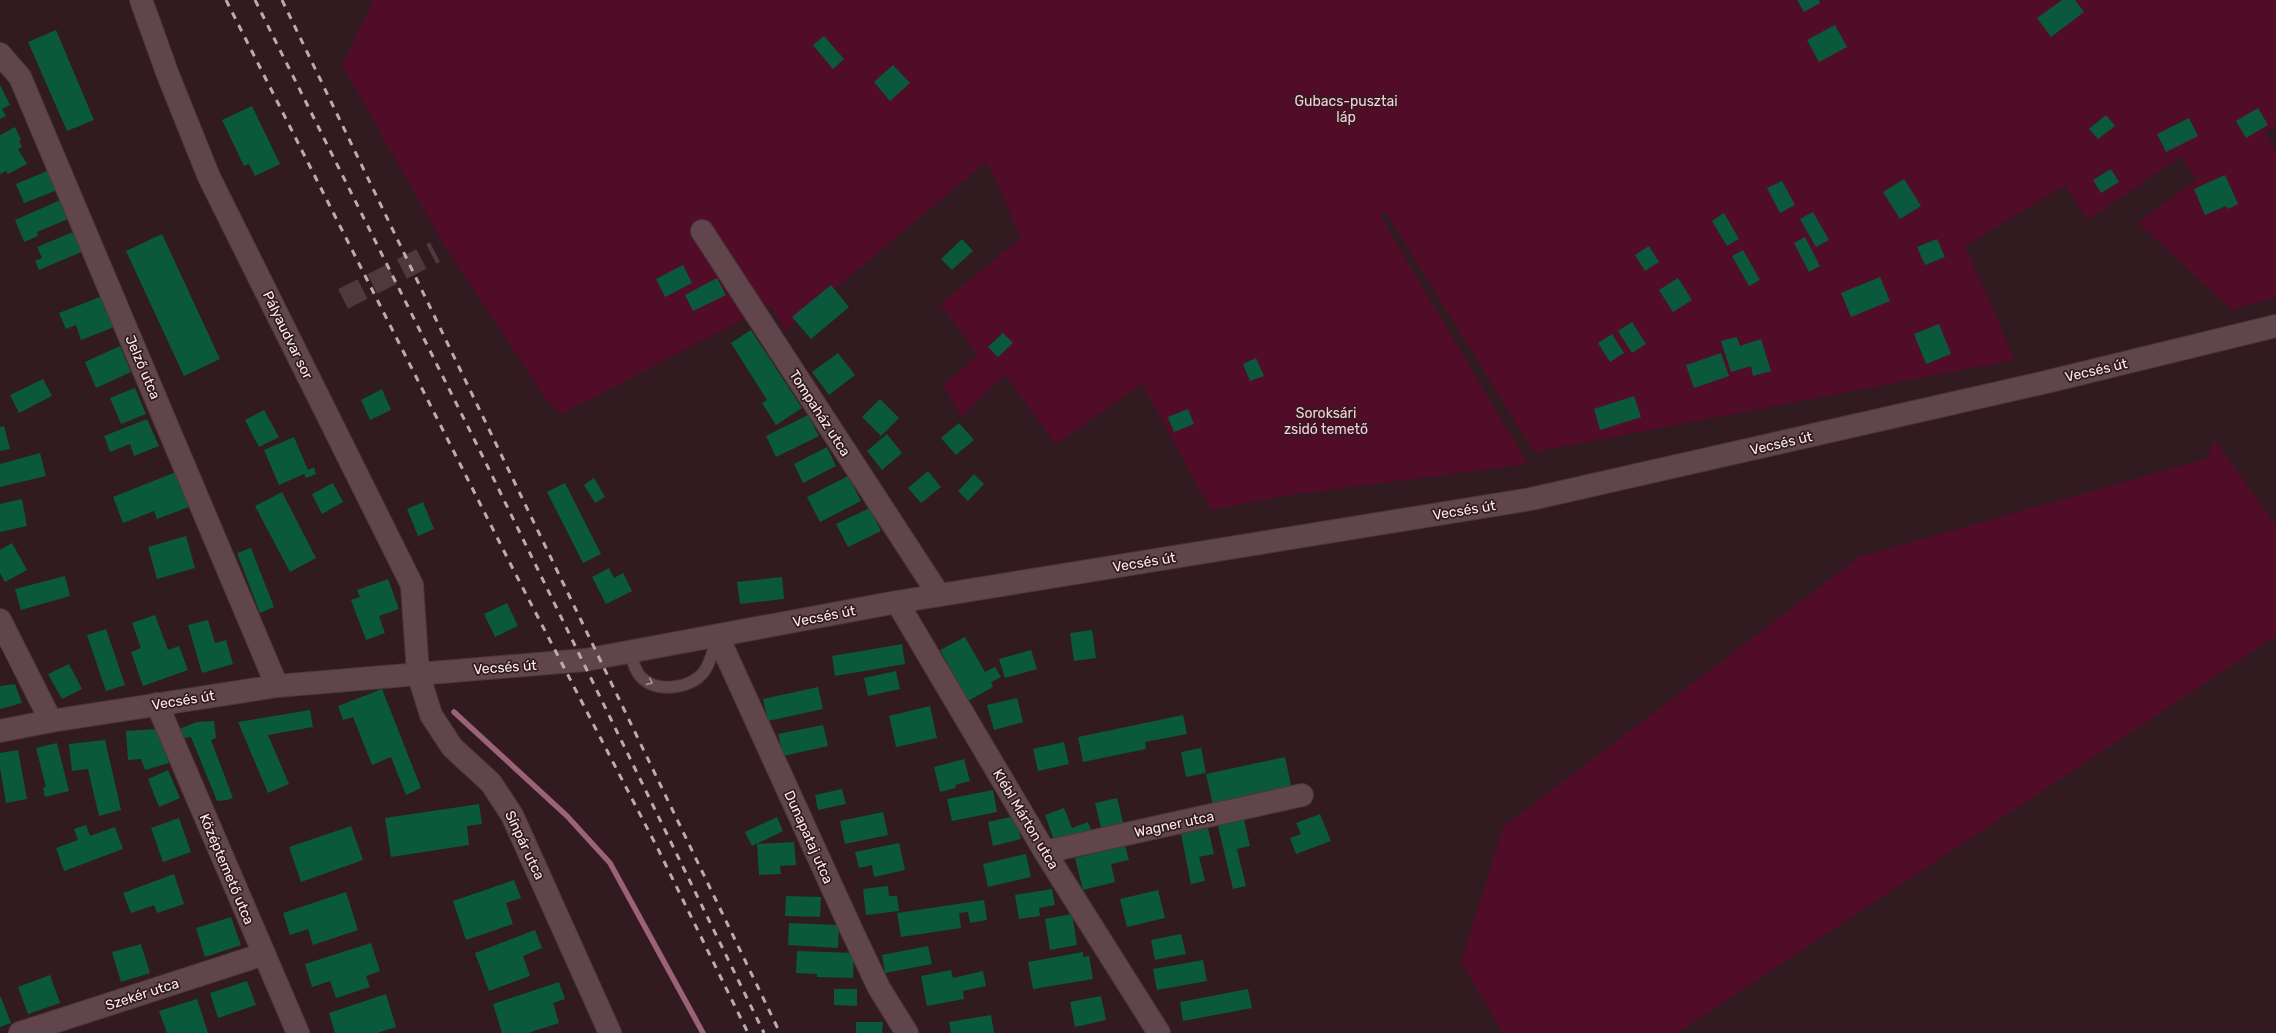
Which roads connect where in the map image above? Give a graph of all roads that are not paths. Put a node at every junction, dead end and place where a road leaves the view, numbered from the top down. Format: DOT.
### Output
graph roads {
  1 [pos="141,0"];
  2 [pos="1,56"];
  3 [pos="702,231"];
  4 [pos="2276,326"];
  5 [pos="939,595"];
  6 [pos="897,602"];
  7 [pos="0,620"];
  8 [pos="718,637"];
  9 [pos="630,651"];
  10 [pos="418,673"];
  11 [pos="277,686"];
  12 [pos="157,704"];
  13 [pos="50,721"];
  14 [pos="0,731"];
  15 [pos="1302,796"];
  16 [pos="1045,852"];
  17 [pos="264,954"];
  18 [pos="20,1033"];
  19 [pos="298,1033"];
  20 [pos="610,1033"];
  21 [pos="907,1033"];
  22 [pos="1159,1033"];
  1 -- 10 [label="street, Pályaudvar sor"];
  2 -- 11 [label="street, Jelző utca"];
  3 -- 5 [label="street, Tompaház utca"];
  4 -- 5 [label="street, Vecsés út"];
  5 -- 6 [label="street, Vecsés út"];
  6 -- 8 [label="street, Vecsés út"];
  6 -- 16 [label="street, Klébl Márton utca"];
  7 -- 13 [label="street"];
  8 -- 9 [label="street, Vecsés út"];
  9 -- 8 [label="lane, one-way"];
  8 -- 21 [label="street, Dunapataj utca"];
  9 -- 10 [label="street, Vecsés út"];
  10 -- 11 [label="street, Vecsés út"];
  10 -- 20 [label="street, Sínpár utca"];
  11 -- 12 [label="street, Vecsés út"];
  12 -- 13 [label="street, Vecsés út"];
  12 -- 17 [label="street, Középtemető utca"];
  13 -- 14 [label="street, Vecsés út"];
  15 -- 16 [label="street, Wagner utca"];
  16 -- 22 [label="street, Klébl Márton utca"];
  17 -- 18 [label="street, Szekér utca"];
  17 -- 19 [label="street, Középtemető utca"];
}
